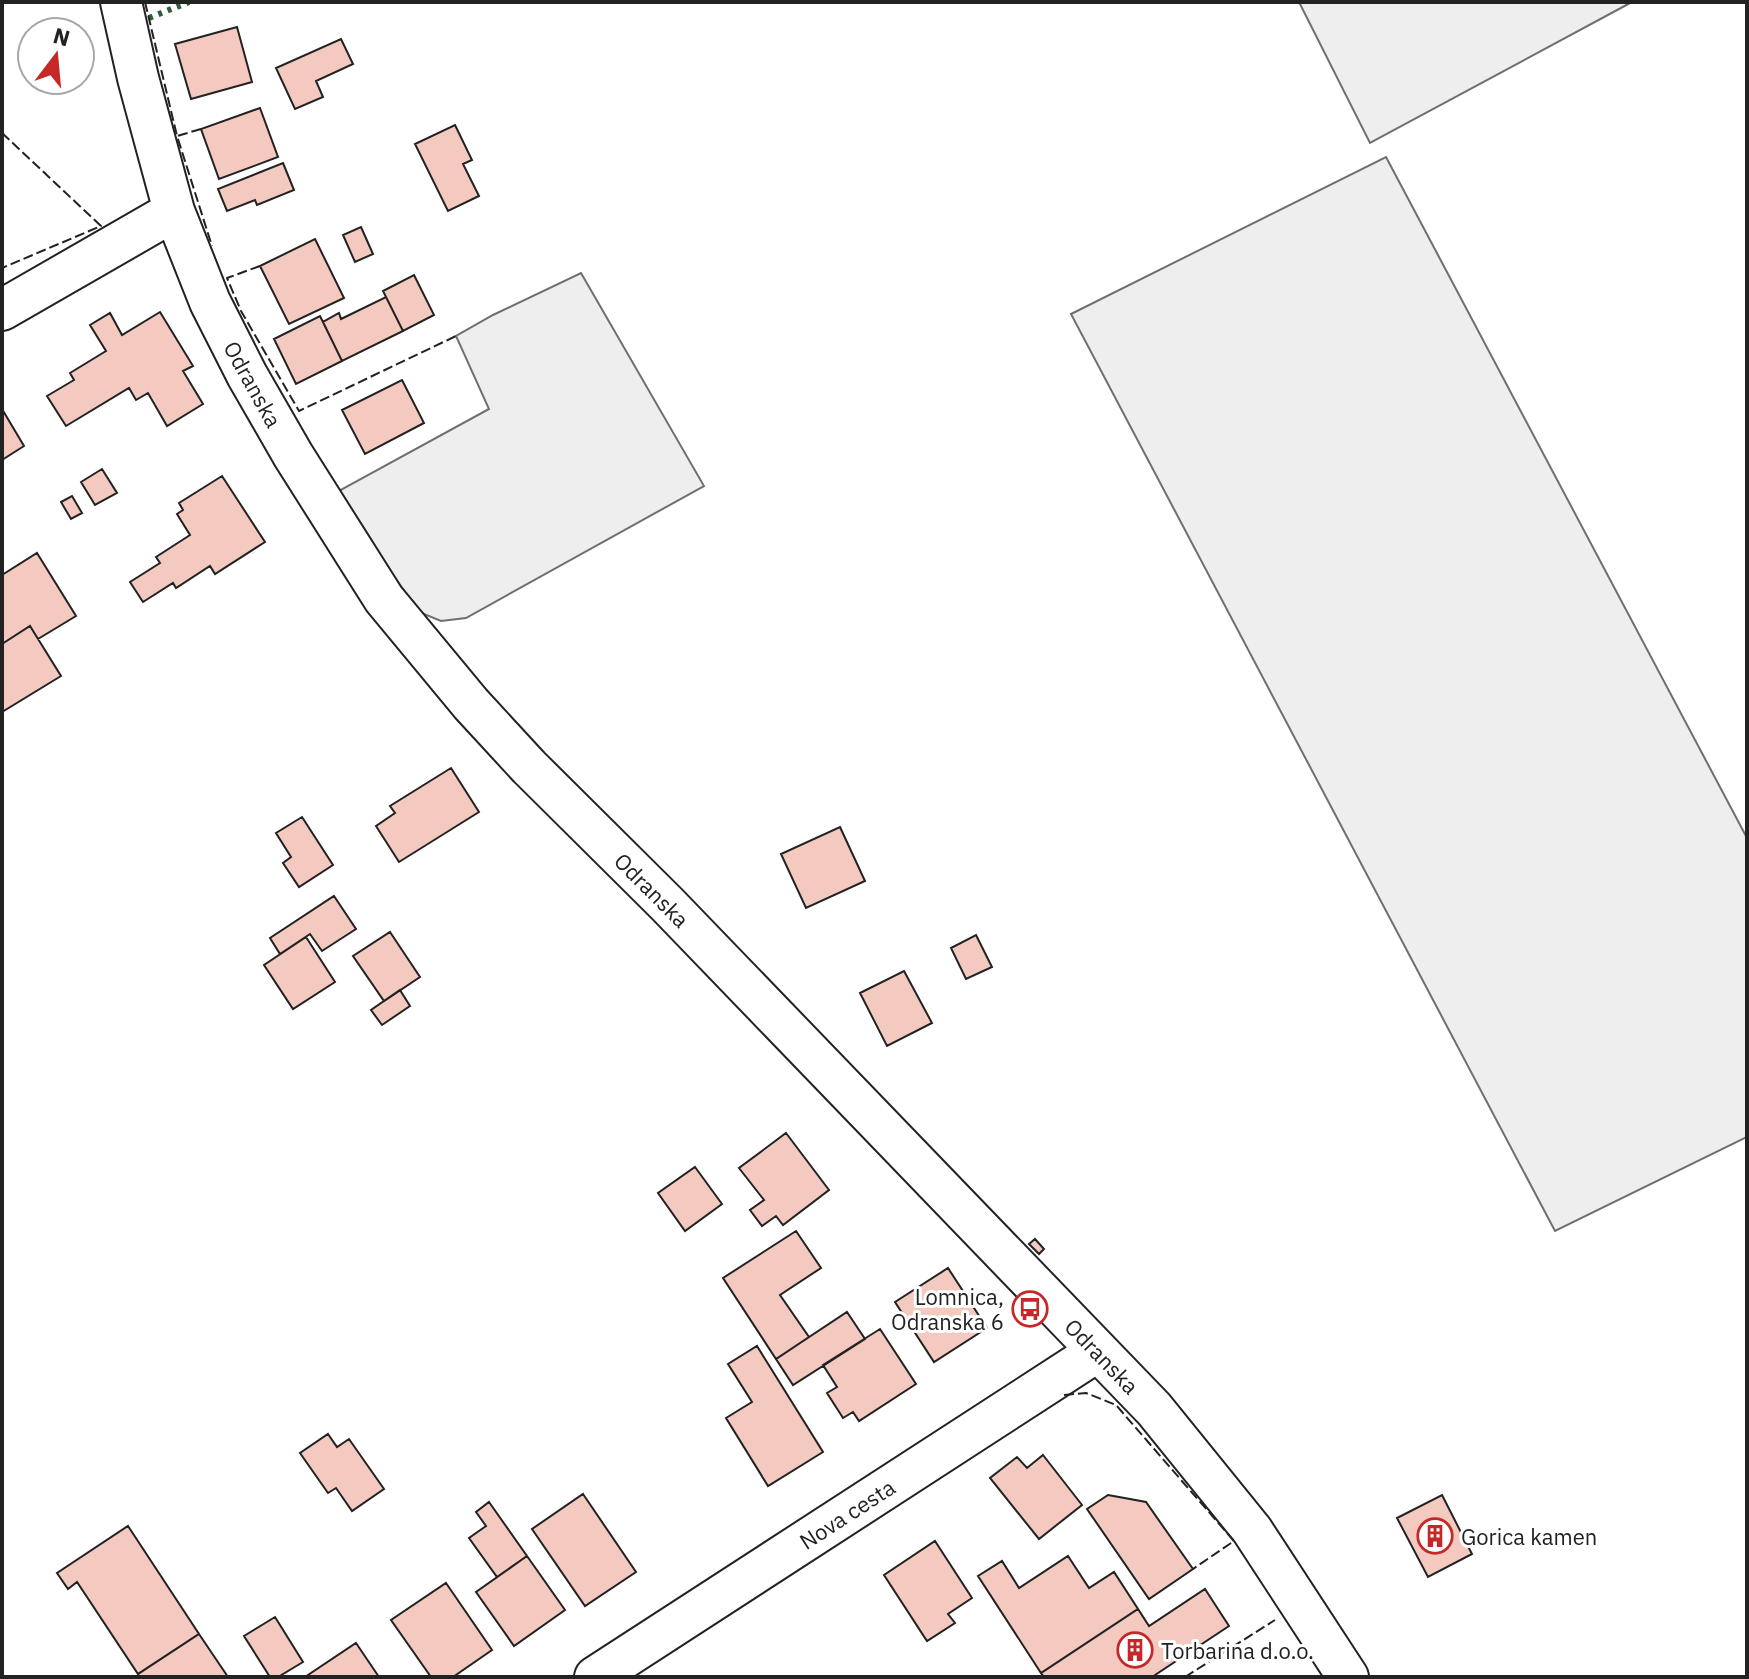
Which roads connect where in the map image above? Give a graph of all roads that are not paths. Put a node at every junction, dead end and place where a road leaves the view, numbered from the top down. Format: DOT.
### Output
graph roads {
  1 [pos="121,2"];
  2 [pos="174,211"];
  3 [pos="2,310"];
  4 [pos="1098,1351"];
  5 [pos="595,1677"];
  6 [pos="1348,1677"];
  1 -- 2 [label="street, Odranska"];
  2 -- 3 [label="street"];
  2 -- 4 [label="street, Odranska"];
  4 -- 5 [label="street, Nova cesta"];
  4 -- 6 [label="street, Odranska"];
}
